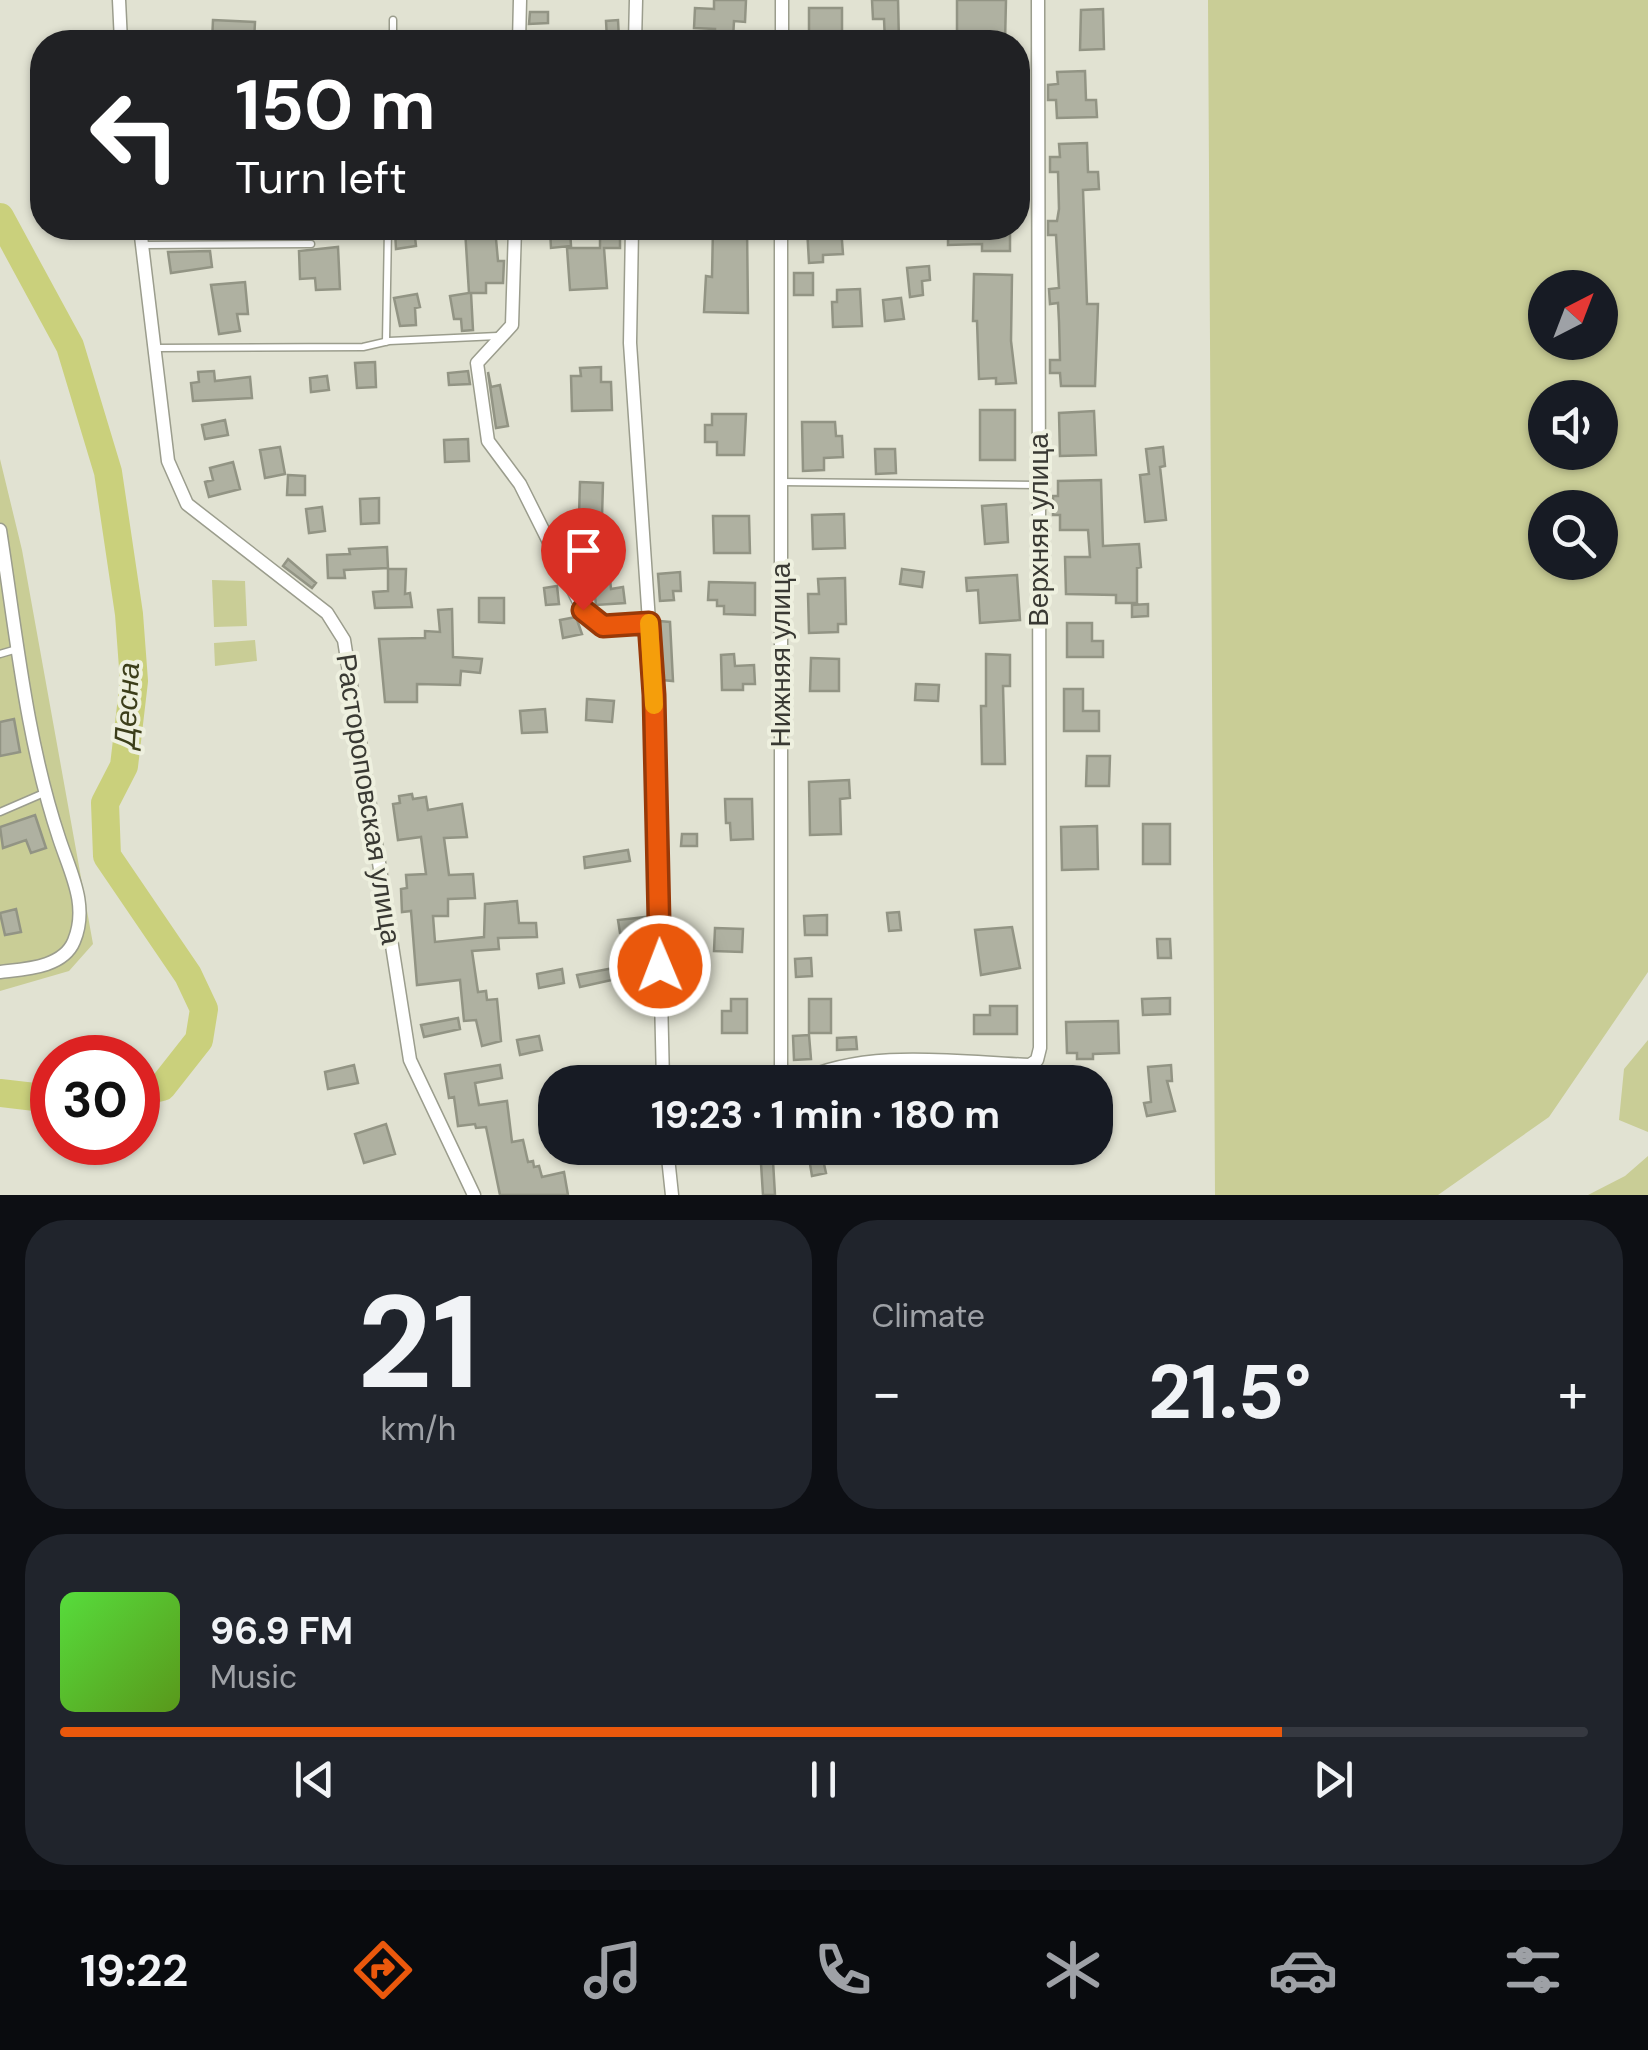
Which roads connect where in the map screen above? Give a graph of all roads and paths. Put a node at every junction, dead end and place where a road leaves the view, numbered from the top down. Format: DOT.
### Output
graph roads {
  1 [pos="119,0"];
  2 [pos="520,0"];
  3 [pos="636,0"];
  4 [pos="782,0"];
  5 [pos="1038,0"];
  6 [pos="393,20"];
  7 [pos="120,30"];
  8 [pos="393,30"];
  9 [pos="519,30"];
  10 [pos="635,30"];
  11 [pos="782,30"];
  12 [pos="141,240"];
  13 [pos="388,240"];
  14 [pos="515,240"];
  15 [pos="632,240"];
  16 [pos="781,240"];
  17 [pos="311,244"];
  18 [pos="142,245"];
  19 [pos="502,336"];
  20 [pos="386,342"];
  21 [pos="155,348"];
  22 [pos="780,482"];
  23 [pos="1038,485"];
  24 [pos="0,530"];
  25 [pos="649,623"];
  26 [pos="18,649"];
  27 [pos="0,654"];
  28 [pos="44,793"];
  29 [pos="0,812"];
  30 [pos="0,972"];
  31 [pos="663,1065"];
  32 [pos="781,1065"];
  33 [pos="866,1065"];
  34 [pos="1030,1065"];
  35 [pos="1030,1065"];
  36 [pos="669,1165"];
  37 [pos="474,1195"];
  38 [pos="672,1195"];
  1 -- 7 [label="street"];
  2 -- 9 [label="street"];
  3 -- 10 [label="street"];
  4 -- 11 [label="street"];
  5 -- 23 [label="street, Верхняя улица"];
  6 -- 8 [label="lane"];
  12 -- 18 [label="street, Растороповская улица"];
  13 -- 20 [label="lane"];
  14 -- 19 [label="street"];
  15 -- 25 [label="street"];
  16 -- 22 [label="street, Нижняя улица"];
  17 -- 18 [label="lane"];
  18 -- 21 [label="street, Растороповская улица"];
  19 -- 20 [label="lane"];
  19 -- 25 [label="street"];
  20 -- 21 [label="lane"];
  21 -- 37 [label="street, Растороповская улица"];
  22 -- 23 [label="lane"];
  22 -- 32 [label="street, Нижняя улица"];
  23 -- 34 [label="street, Верхняя улица"];
  24 -- 26 [label="street"];
  25 -- 31 [label="street"];
  26 -- 27 [label="lane"];
  26 -- 28 [label="street"];
  28 -- 29 [label="lane"];
  28 -- 30 [label="street"];
  33 -- 35 [label="street, Верхняя улица"];
  36 -- 38 [label="street"];
}
